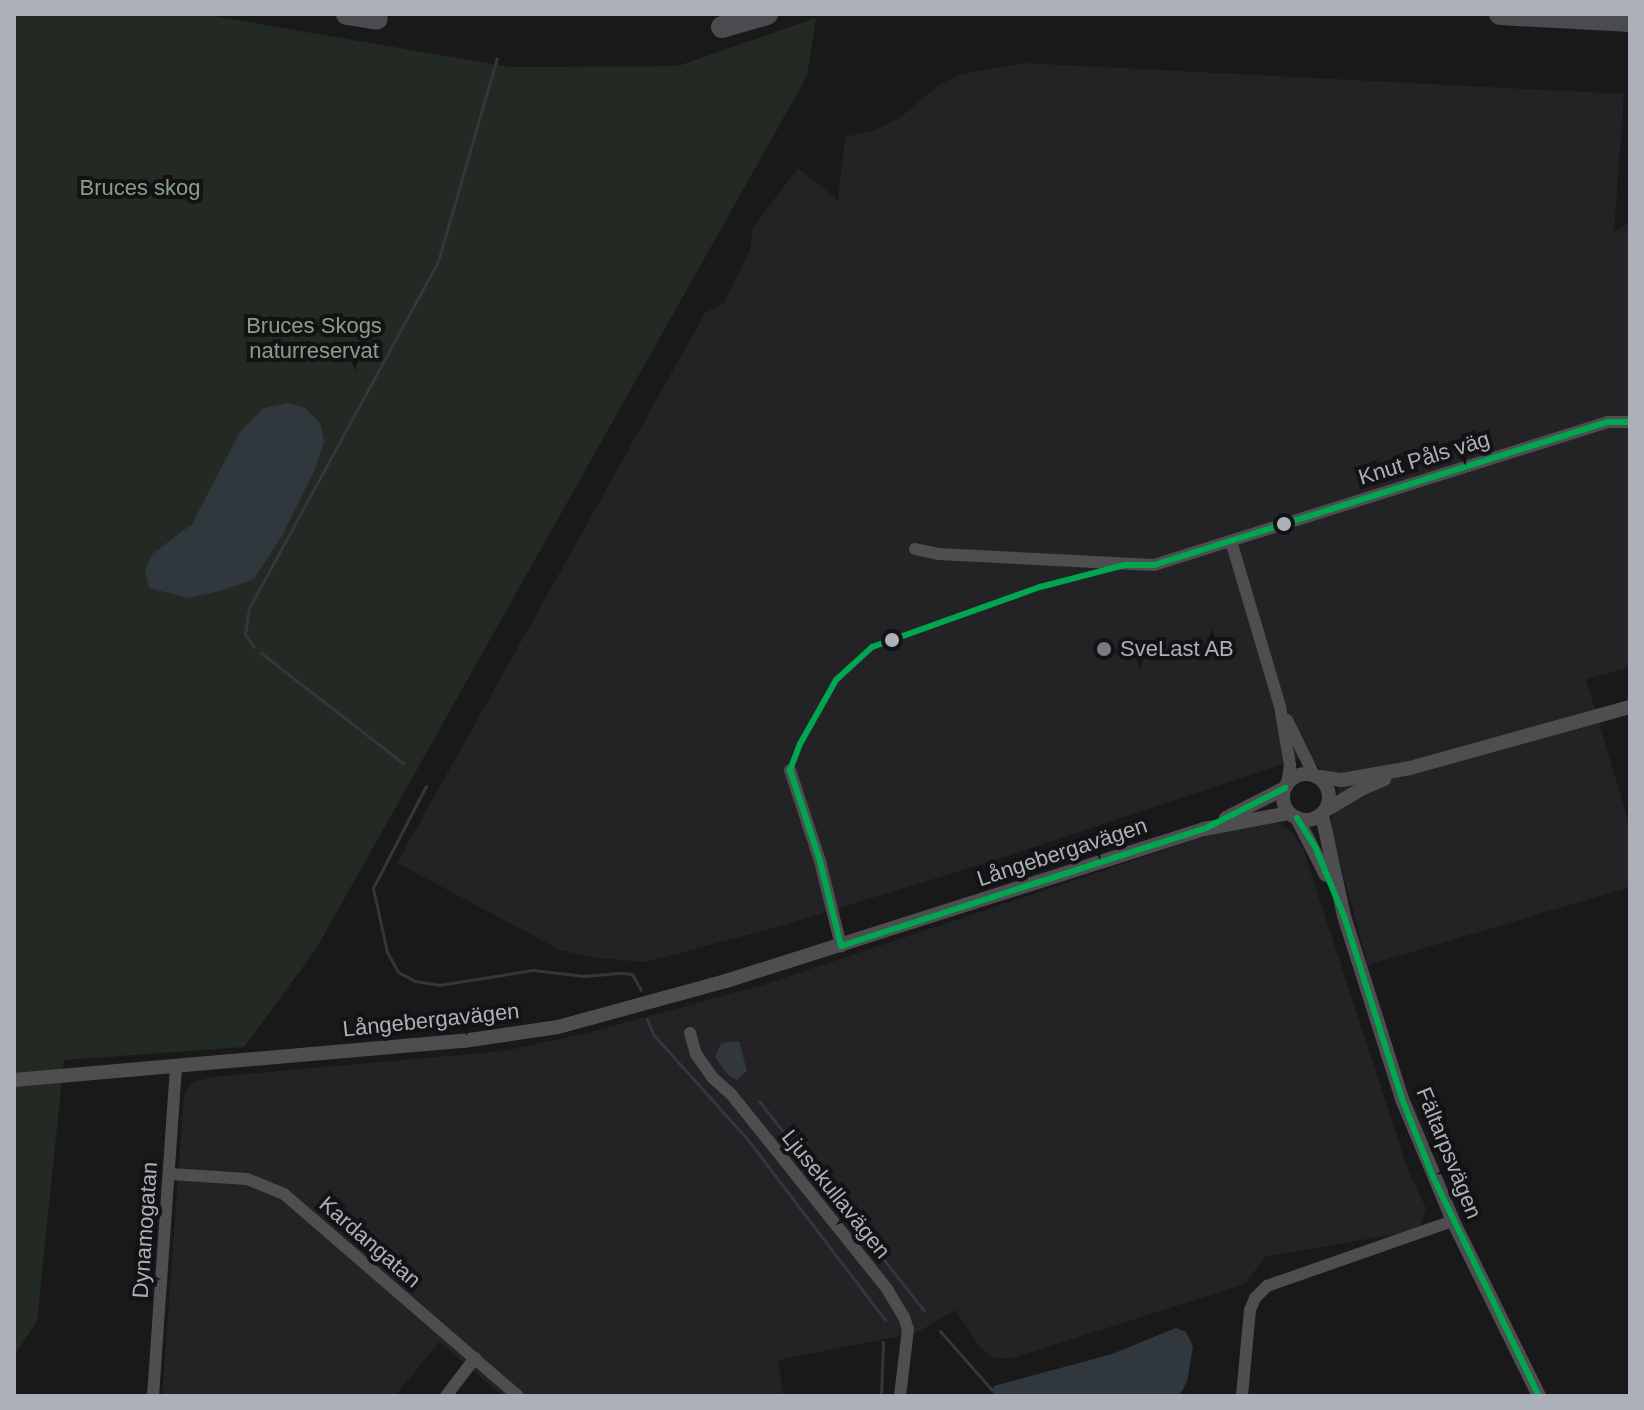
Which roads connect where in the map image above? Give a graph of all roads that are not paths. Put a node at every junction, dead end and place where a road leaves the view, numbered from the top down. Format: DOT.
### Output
graph roads {
  1 [pos="347,14"];
  2 [pos="767,14"];
  3 [pos="1500,14"];
  4 [pos="377,19"];
  5 [pos="1630,21"];
  6 [pos="722,27"];
  7 [pos="1630,422"];
  8 [pos="1231,541"];
  9 [pos="915,549"];
  10 [pos="1280,706"];
  11 [pos="1630,707"];
  12 [pos="1410,768"];
  13 [pos="790,770"];
  14 [pos="1317,776"];
  15 [pos="1286,785"];
  16 [pos="1324,813"];
  17 [pos="1293,816"];
  18 [pos="1204,829"];
  19 [pos="1344,916"];
  20 [pos="841,946"];
  21 [pos="690,1033"];
  22 [pos="176,1067"];
  23 [pos="14,1080"];
  24 [pos="170,1174"];
  25 [pos="1453,1221"];
  26 [pos="475,1358"];
  27 [pos="153,1396"];
  28 [pos="446,1396"];
  29 [pos="518,1396"];
  30 [pos="900,1396"];
  31 [pos="1242,1396"];
  32 [pos="1539,1396"];
  1 -- 4 [label="highway"];
  2 -- 6 [label="highway"];
  3 -- 5 [label="highway"];
  7 -- 8 [label="street, Knut Påls väg"];
  8 -- 9 [label="street, Knut Påls väg"];
  8 -- 10 [label="street"];
  10 -- 14 [label="street"];
  10 -- 15 [label="street"];
  11 -- 12 [label="street"];
  12 -- 14 [label="street"];
  12 -- 16 [label="street"];
  13 -- 20 [label="street"];
  14 -- 15 [label="street"];
  14 -- 16 [label="street"];
  15 -- 17 [label="street"];
  15 -- 18 [label="street, Långebergavägen"];
  16 -- 17 [label="street"];
  16 -- 19 [label="street, Fältarpsvägen"];
  17 -- 18 [label="street, Långebergavägen"];
  17 -- 19 [label="street, Fältarpsvägen"];
  18 -- 20 [label="street, Långebergavägen"];
  19 -- 25 [label="street, Fältarpsvägen"];
  20 -- 22 [label="street, Långebergavägen"];
  21 -- 30 [label="street, Ljusekullavägen"];
  22 -- 23 [label="street, Långebergavägen"];
  22 -- 24 [label="street, Dynamogatan"];
  24 -- 26 [label="street, Kardangatan"];
  24 -- 27 [label="street, Dynamogatan"];
  25 -- 31 [label="street"];
  25 -- 32 [label="street, Fältarpsvägen"];
  26 -- 28 [label="street"];
  26 -- 29 [label="street, Kardangatan"];
}
